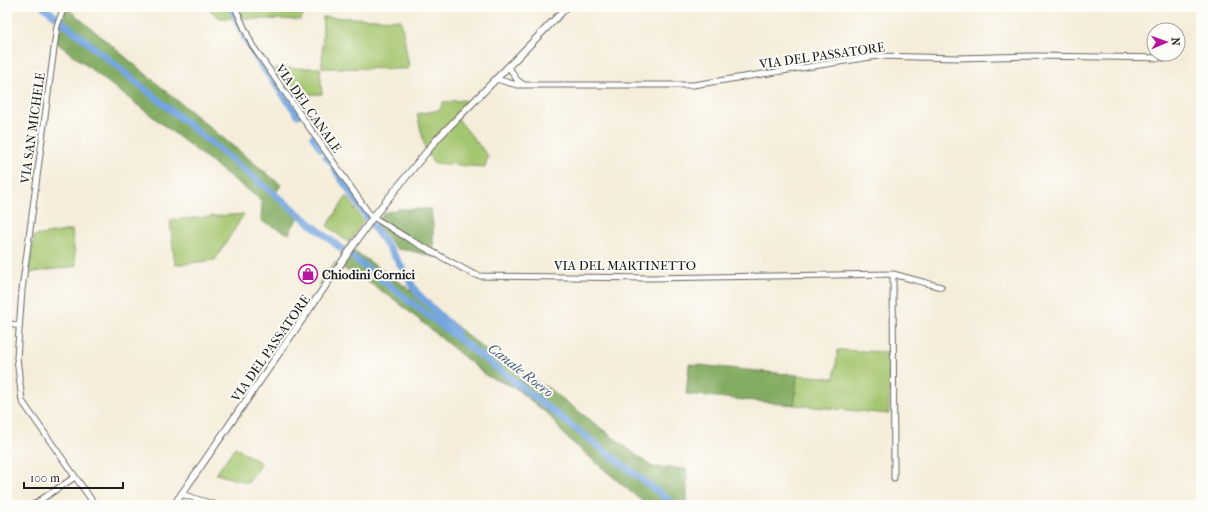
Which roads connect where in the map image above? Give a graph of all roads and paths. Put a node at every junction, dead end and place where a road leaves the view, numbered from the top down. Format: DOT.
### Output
graph roads {
  1 [pos="64,7"];
  2 [pos="235,7"];
  3 [pos="567,7"];
  4 [pos="1146,58"];
  5 [pos="509,67"];
  6 [pos="496,79"];
  7 [pos="525,86"];
  8 [pos="373,217"];
  9 [pos="893,274"];
  10 [pos="941,287"];
  11 [pos="7,323"];
  12 [pos="19,326"];
  13 [pos="75,477"];
  14 [pos="894,478"];
  15 [pos="182,494"];
  16 [pos="33,505"];
  17 [pos="95,505"];
  18 [pos="174,505"];
  19 [pos="216,505"];
  1 -- 12 [label="street, VIA SAN MICHELE"];
  2 -- 8 [label="street, VIA DEL CANALE"];
  3 -- 5 [label="street, VIA DEL PASSATORE"];
  4 -- 7 [label="street, VIA DEL PASSATORE"];
  5 -- 6 [label="street, VIA DEL PASSATORE"];
  5 -- 7 [label="street"];
  6 -- 7 [label="street, VIA DEL PASSATORE"];
  6 -- 8 [label="street, VIA DEL PASSATORE"];
  8 -- 9 [label="street, VIA DEL MARTINETTO"];
  8 -- 15 [label="street, VIA DEL PASSATORE"];
  9 -- 10 [label="street, VIA DEL MARTINETTO"];
  9 -- 14 [label="street"];
  11 -- 12 [label="street"];
  12 -- 13 [label="street, VIA SAN MICHELE"];
  13 -- 16 [label="street"];
  13 -- 17 [label="street, VIA SAN MICHELE"];
  15 -- 18 [label="street, VIA DEL PASSATORE"];
  15 -- 19 [label="street"];
}
